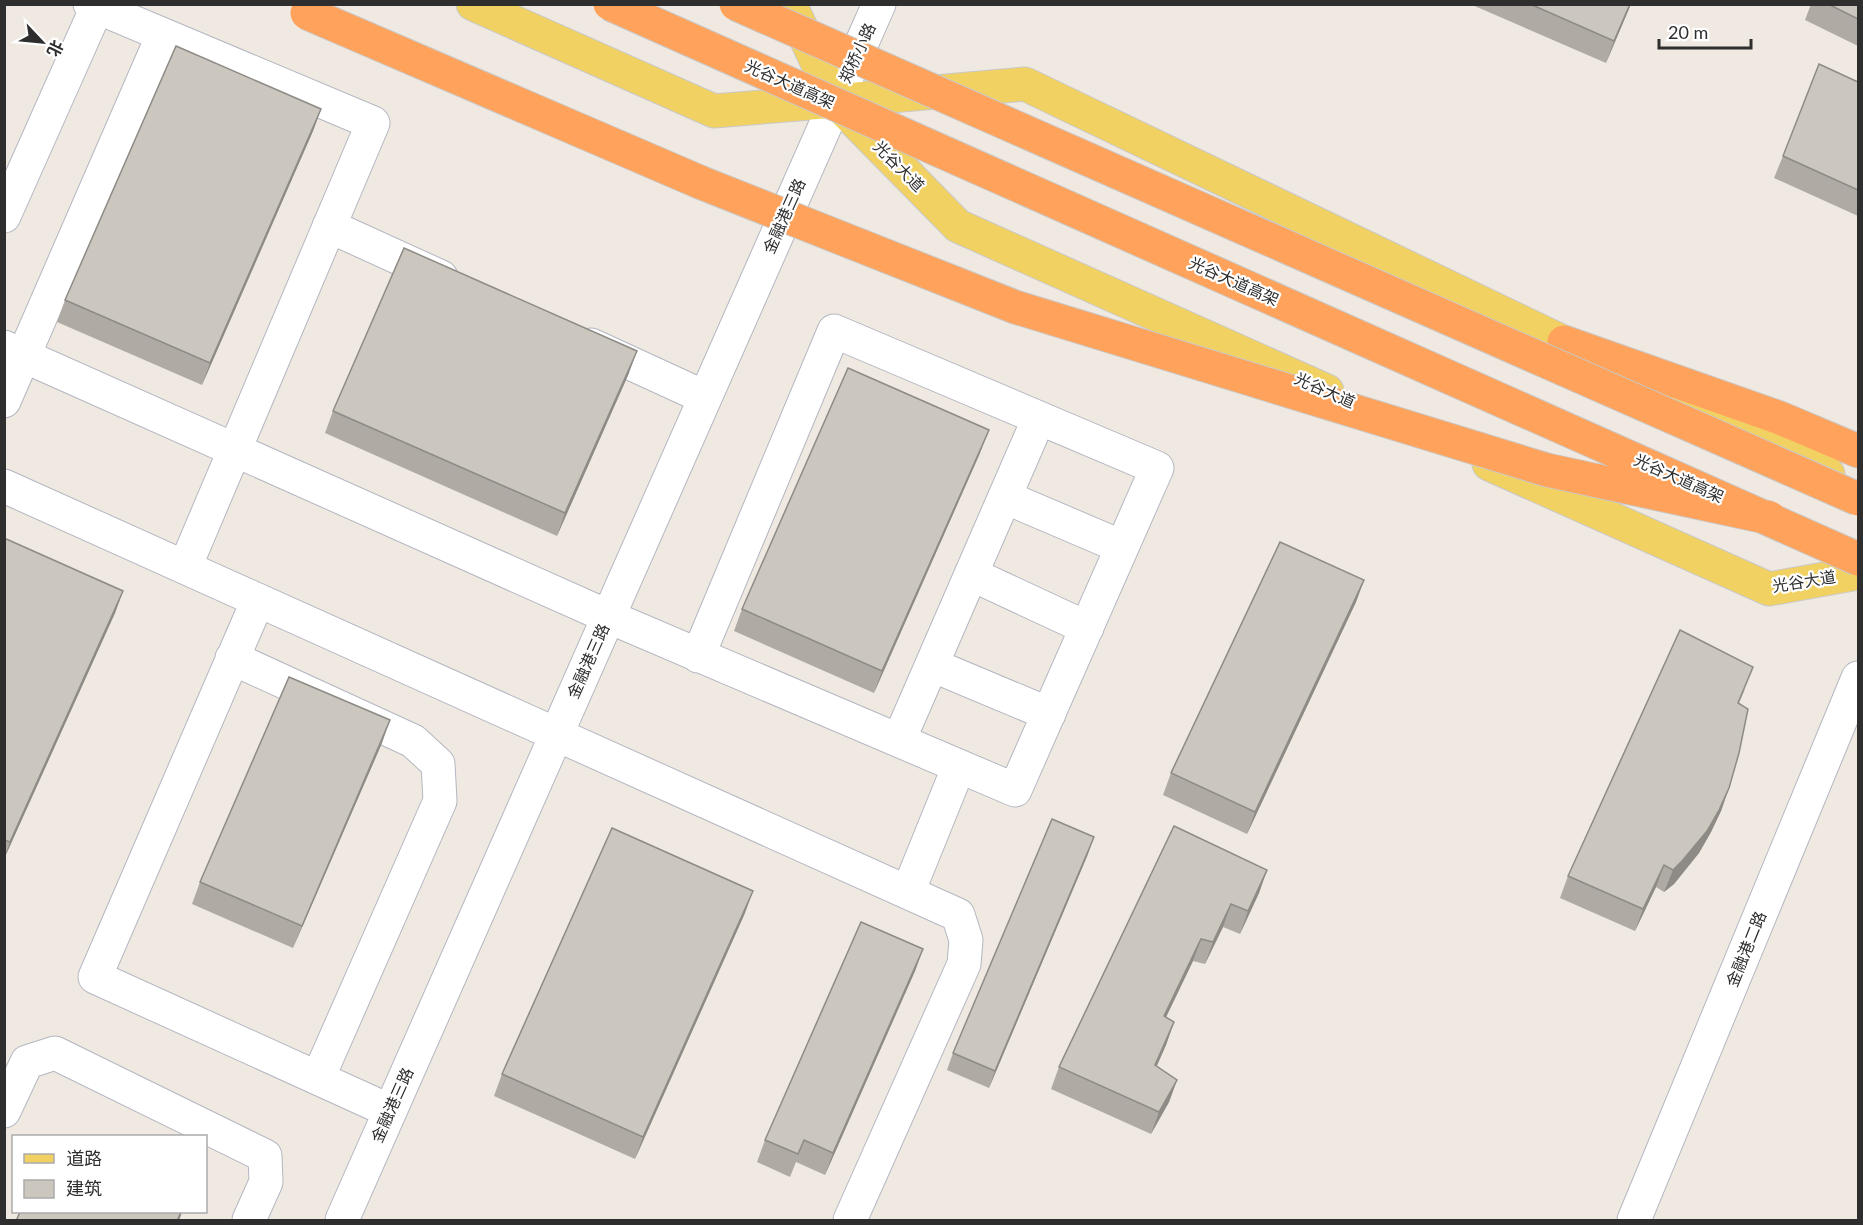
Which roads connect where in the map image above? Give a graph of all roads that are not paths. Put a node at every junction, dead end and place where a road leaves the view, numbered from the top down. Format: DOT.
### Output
graph roads {
  1 [pos="473,4"];
  2 [pos="610,4"];
  3 [pos="736,4"];
  4 [pos="790,4"];
  5 [pos="879,4"];
  6 [pos="93,6"];
  7 [pos="298,9"];
  8 [pos="164,35"];
  9 [pos="835,101"];
  10 [pos="4,216"];
  11 [pos="329,226"];
  12 [pos="468,289"];
  13 [pos="565,333"];
  14 [pos="1564,342"];
  15 [pos="15,352"];
  16 [pos="704,397"];
  17 [pos="4,400"];
  18 [pos="1039,418"];
  19 [pos="234,450"];
  20 [pos="1858,451"];
  21 [pos="4,486"];
  22 [pos="1005,497"];
  23 [pos="1858,499"];
  24 [pos="1858,510"];
  25 [pos="1770,518"];
  26 [pos="1122,547"];
  27 [pos="1858,558"];
  28 [pos="185,567"];
  29 [pos="1858,573"];
  30 [pos="971,574"];
  31 [pos="258,600"];
  32 [pos="608,616"];
  33 [pos="1087,628"];
  34 [pos="698,656"];
  35 [pos="232,658"];
  36 [pos="932,665"];
  37 [pos="1858,678"];
  38 [pos="1049,714"];
  39 [pos="556,733"];
  40 [pos="898,740"];
  41 [pos="959,766"];
  42 [pos="908,892"];
  43 [pos="318,1078"];
  44 [pos="4,1111"];
  45 [pos="390,1111"];
  46 [pos="249,1221"];
  47 [pos="342,1221"];
  48 [pos="850,1221"];
  49 [pos="1634,1221"];
  1 -- 9 [label="main road"];
  2 -- 25 [label="highway, 光谷大道高架, bridge"];
  3 -- 23 [label="highway, bridge"];
  4 -- 9 [label="main road, 光谷大道"];
  5 -- 9 [label="street, 郑桥小路"];
  6 -- 8 [label="street"];
  6 -- 10 [label="street"];
  7 -- 25 [label="highway, bridge"];
  8 -- 11 [label="street"];
  8 -- 15 [label="street"];
  9 -- 14 [label="main road"];
  9 -- 16 [label="street, 金融港三路"];
  9 -- 29 [label="main road, 光谷大道"];
  11 -- 12 [label="street"];
  11 -- 19 [label="street"];
  13 -- 16 [label="street"];
  14 -- 20 [label="highway"];
  14 -- 24 [label="main road"];
  15 -- 17 [label="street"];
  15 -- 19 [label="street"];
  16 -- 32 [label="street, 金融港三路"];
  18 -- 22 [label="street"];
  18 -- 26 [label="street"];
  18 -- 34 [label="street"];
  19 -- 28 [label="street"];
  19 -- 32 [label="street"];
  21 -- 28 [label="street"];
  22 -- 26 [label="street"];
  22 -- 30 [label="street"];
  25 -- 27 [label="highway, 光谷大道高架, bridge"];
  26 -- 33 [label="street"];
  28 -- 31 [label="street"];
  30 -- 33 [label="street"];
  30 -- 36 [label="street"];
  31 -- 35 [label="street"];
  31 -- 39 [label="street"];
  32 -- 34 [label="street"];
  32 -- 39 [label="street, 金融港三路"];
  33 -- 38 [label="street"];
  34 -- 40 [label="street"];
  35 -- 43 [label="street"];
  35 -- 43 [label="street"];
  36 -- 38 [label="street"];
  36 -- 40 [label="street"];
  37 -- 49 [label="street, 金融港二路"];
  38 -- 41 [label="street"];
  39 -- 42 [label="street"];
  39 -- 45 [label="street, 金融港三路"];
  40 -- 41 [label="street"];
  41 -- 42 [label="street"];
  42 -- 48 [label="street"];
  43 -- 45 [label="street"];
  44 -- 46 [label="street"];
  45 -- 47 [label="street, 金融港三路"];
}
